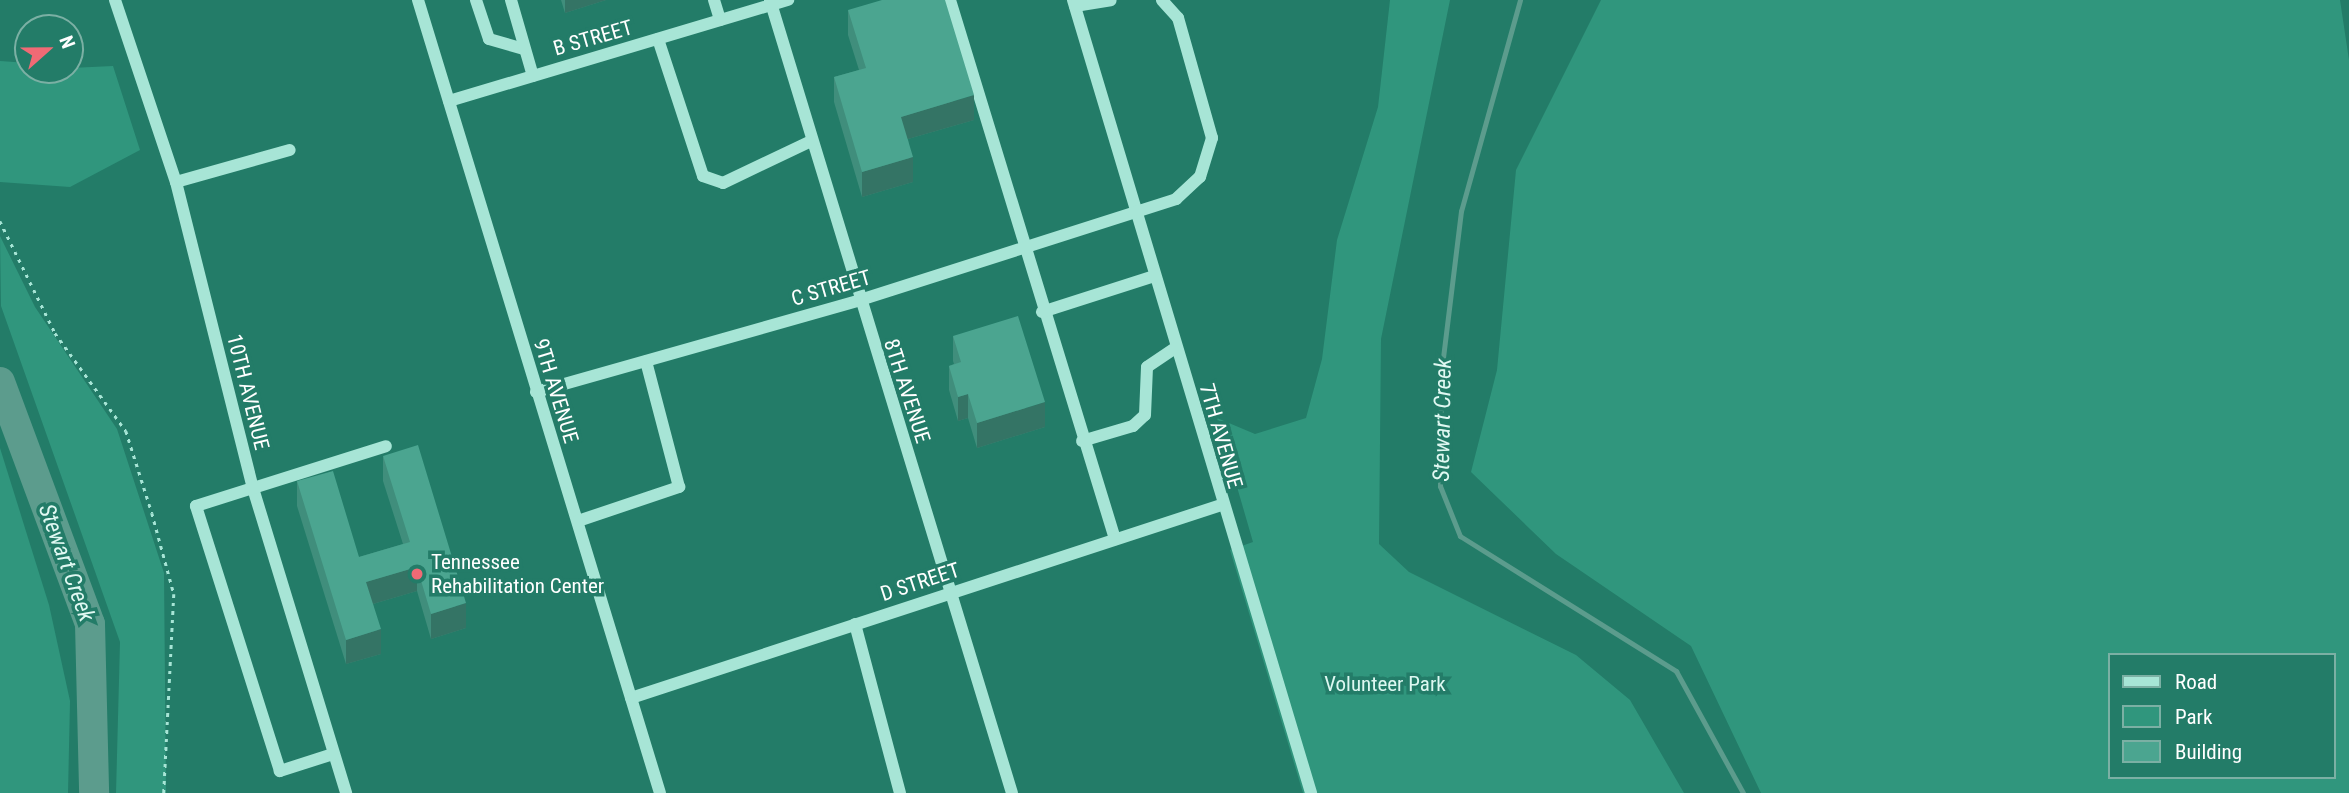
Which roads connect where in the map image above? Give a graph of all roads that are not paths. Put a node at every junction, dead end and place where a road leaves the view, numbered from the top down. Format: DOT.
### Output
graph roads {
  1 [pos="116,0"];
  2 [pos="418,0"];
  3 [pos="477,0"];
  4 [pos="511,0"];
  5 [pos="714,0"];
  6 [pos="788,0"];
  7 [pos="950,0"];
  8 [pos="1111,0"];
  9 [pos="1163,0"];
  10 [pos="771,2"];
  11 [pos="1074,3"];
  12 [pos="720,20"];
  13 [pos="658,39"];
  14 [pos="525,49"];
  15 [pos="533,76"];
  16 [pos="449,100"];
  17 [pos="811,141"];
  18 [pos="290,150"];
  19 [pos="176,182"];
  20 [pos="1136,214"];
  21 [pos="1023,249"];
  22 [pos="1154,276"];
  23 [pos="857,301"];
  24 [pos="1042,312"];
  25 [pos="1175,348"];
  26 [pos="646,361"];
  27 [pos="536,392"];
  28 [pos="1082,441"];
  29 [pos="386,446"];
  30 [pos="251,485"];
  31 [pos="1221,505"];
  32 [pos="578,522"];
  33 [pos="1115,540"];
  34 [pos="953,592"];
  35 [pos="855,624"];
  36 [pos="631,698"];
  37 [pos="333,754"];
  38 [pos="346,793"];
  39 [pos="660,793"];
  40 [pos="900,793"];
  41 [pos="1012,793"];
  42 [pos="1311,793"];
  1 -- 19 [label="street, 10TH AVENUE"];
  2 -- 16 [label="street, 9TH AVENUE"];
  3 -- 14 [label="street"];
  4 -- 14 [label="street"];
  5 -- 12 [label="street"];
  6 -- 10 [label="street, B STREET"];
  7 -- 21 [label="street"];
  8 -- 11 [label="street"];
  9 -- 20 [label="street, C STREET"];
  10 -- 12 [label="street, B STREET"];
  10 -- 17 [label="street, 8TH AVENUE"];
  11 -- 20 [label="street, 7TH AVENUE"];
  12 -- 13 [label="street, B STREET"];
  13 -- 15 [label="street, B STREET"];
  13 -- 17 [label="street"];
  14 -- 15 [label="street"];
  15 -- 16 [label="street, B STREET"];
  16 -- 27 [label="street, 9TH AVENUE"];
  17 -- 23 [label="street, 8TH AVENUE"];
  18 -- 19 [label="street"];
  19 -- 30 [label="street, 10TH AVENUE"];
  20 -- 21 [label="street, C STREET"];
  20 -- 22 [label="street, 7TH AVENUE"];
  21 -- 23 [label="street, C STREET"];
  21 -- 24 [label="street"];
  22 -- 24 [label="street"];
  22 -- 25 [label="street, 7TH AVENUE"];
  23 -- 26 [label="street, C STREET"];
  23 -- 34 [label="street, 8TH AVENUE"];
  24 -- 28 [label="street"];
  25 -- 28 [label="street"];
  25 -- 31 [label="street, 7TH AVENUE"];
  26 -- 27 [label="street, C STREET"];
  26 -- 32 [label="street"];
  27 -- 32 [label="street, 9TH AVENUE"];
  28 -- 33 [label="street"];
  29 -- 30 [label="street"];
  30 -- 37 [label="street, 10TH AVENUE"];
  30 -- 37 [label="street"];
  31 -- 33 [label="street, D STREET"];
  31 -- 42 [label="street, 7TH AVENUE"];
  32 -- 36 [label="street, 9TH AVENUE"];
  33 -- 34 [label="street, D STREET"];
  34 -- 35 [label="street, D STREET"];
  34 -- 41 [label="street, 8TH AVENUE"];
  35 -- 36 [label="street, D STREET"];
  35 -- 40 [label="street"];
  36 -- 39 [label="street, 9TH AVENUE"];
  37 -- 38 [label="street, 10TH AVENUE"];
}
